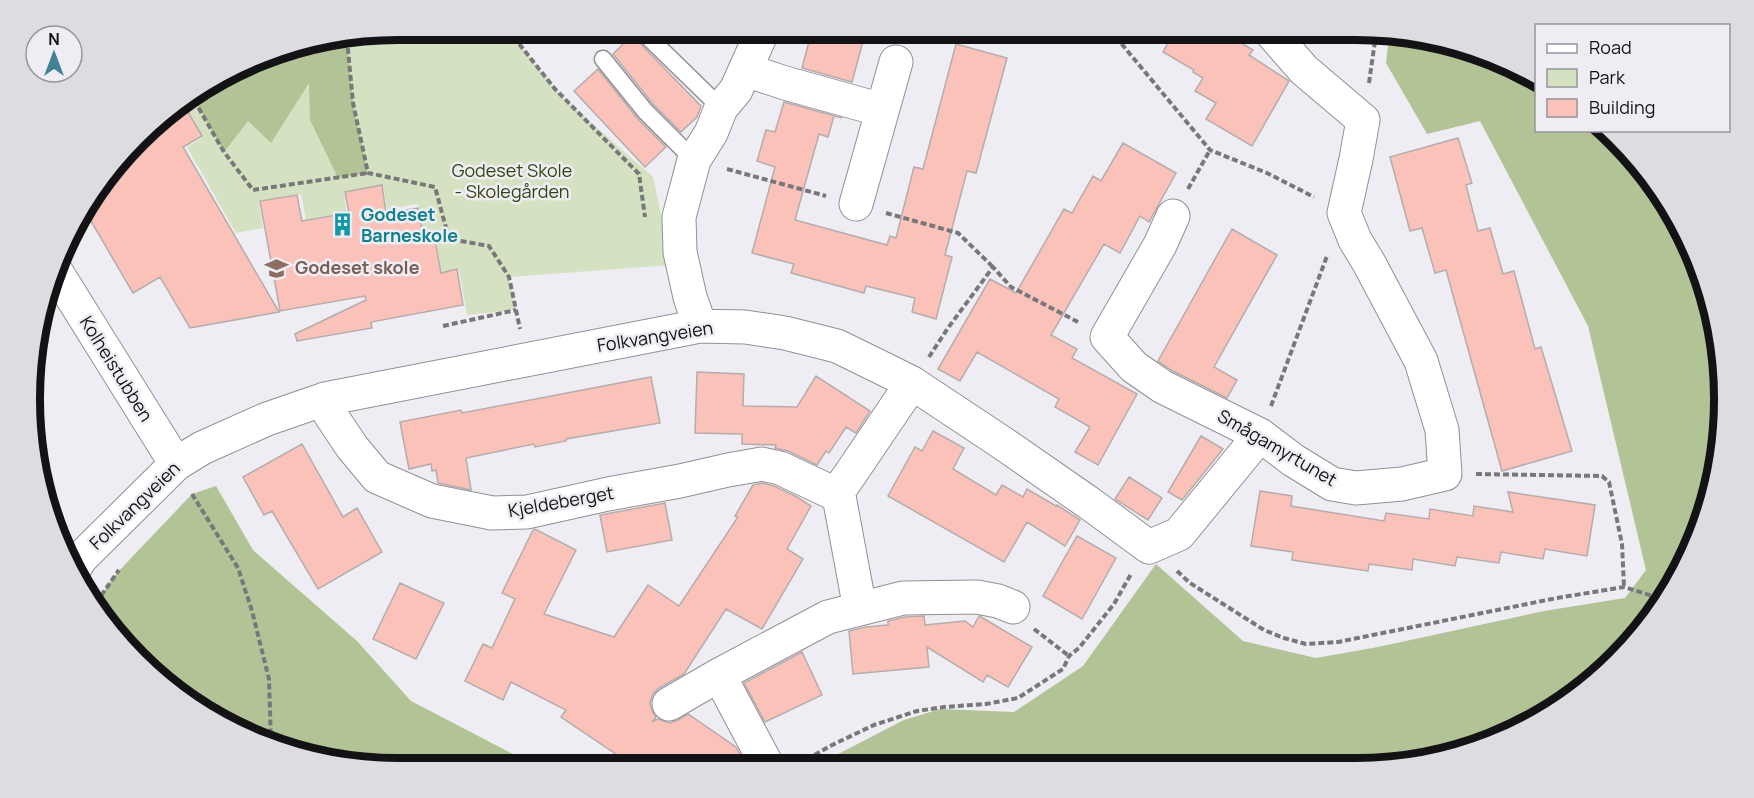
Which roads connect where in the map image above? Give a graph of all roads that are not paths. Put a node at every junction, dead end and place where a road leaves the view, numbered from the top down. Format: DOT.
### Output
graph roads {
  1 [pos="651,40"];
  2 [pos="759,40"];
  3 [pos="1278,40"];
  4 [pos="603,59"];
  5 [pos="896,62"];
  6 [pos="746,70"];
  7 [pos="721,108"];
  8 [pos="882,110"];
  9 [pos="694,160"];
  10 [pos="856,204"];
  11 [pos="1173,216"];
  12 [pos="61,280"];
  13 [pos="700,326"];
  14 [pos="912,383"];
  15 [pos="325,399"];
  16 [pos="1260,435"];
  17 [pos="176,464"];
  18 [pos="838,491"];
  19 [pos="79,561"];
  20 [pos="1013,607"];
  21 [pos="860,609"];
  22 [pos="719,675"];
  23 [pos="669,704"];
  24 [pos="763,758"];
  1 -- 7 [label="lane"];
  2 -- 6 [label="street"];
  3 -- 16 [label="street, Smågamyrtunet"];
  4 -- 9 [label="lane"];
  5 -- 8 [label="street"];
  6 -- 7 [label="street"];
  6 -- 8 [label="street"];
  7 -- 9 [label="street"];
  8 -- 10 [label="street"];
  9 -- 13 [label="street"];
  11 -- 16 [label="street, Smågamyrtunet"];
  12 -- 17 [label="street, Kolheistubben"];
  13 -- 14 [label="street, Folkvangveien"];
  13 -- 15 [label="street, Folkvangveien"];
  14 -- 16 [label="street, Folkvangveien"];
  14 -- 18 [label="street"];
  15 -- 17 [label="street, Folkvangveien"];
  15 -- 18 [label="street, Kjeldeberget"];
  17 -- 19 [label="street, Folkvangveien"];
  18 -- 21 [label="street"];
  20 -- 21 [label="street"];
  21 -- 22 [label="street"];
  22 -- 23 [label="street"];
  22 -- 24 [label="street"];
}
